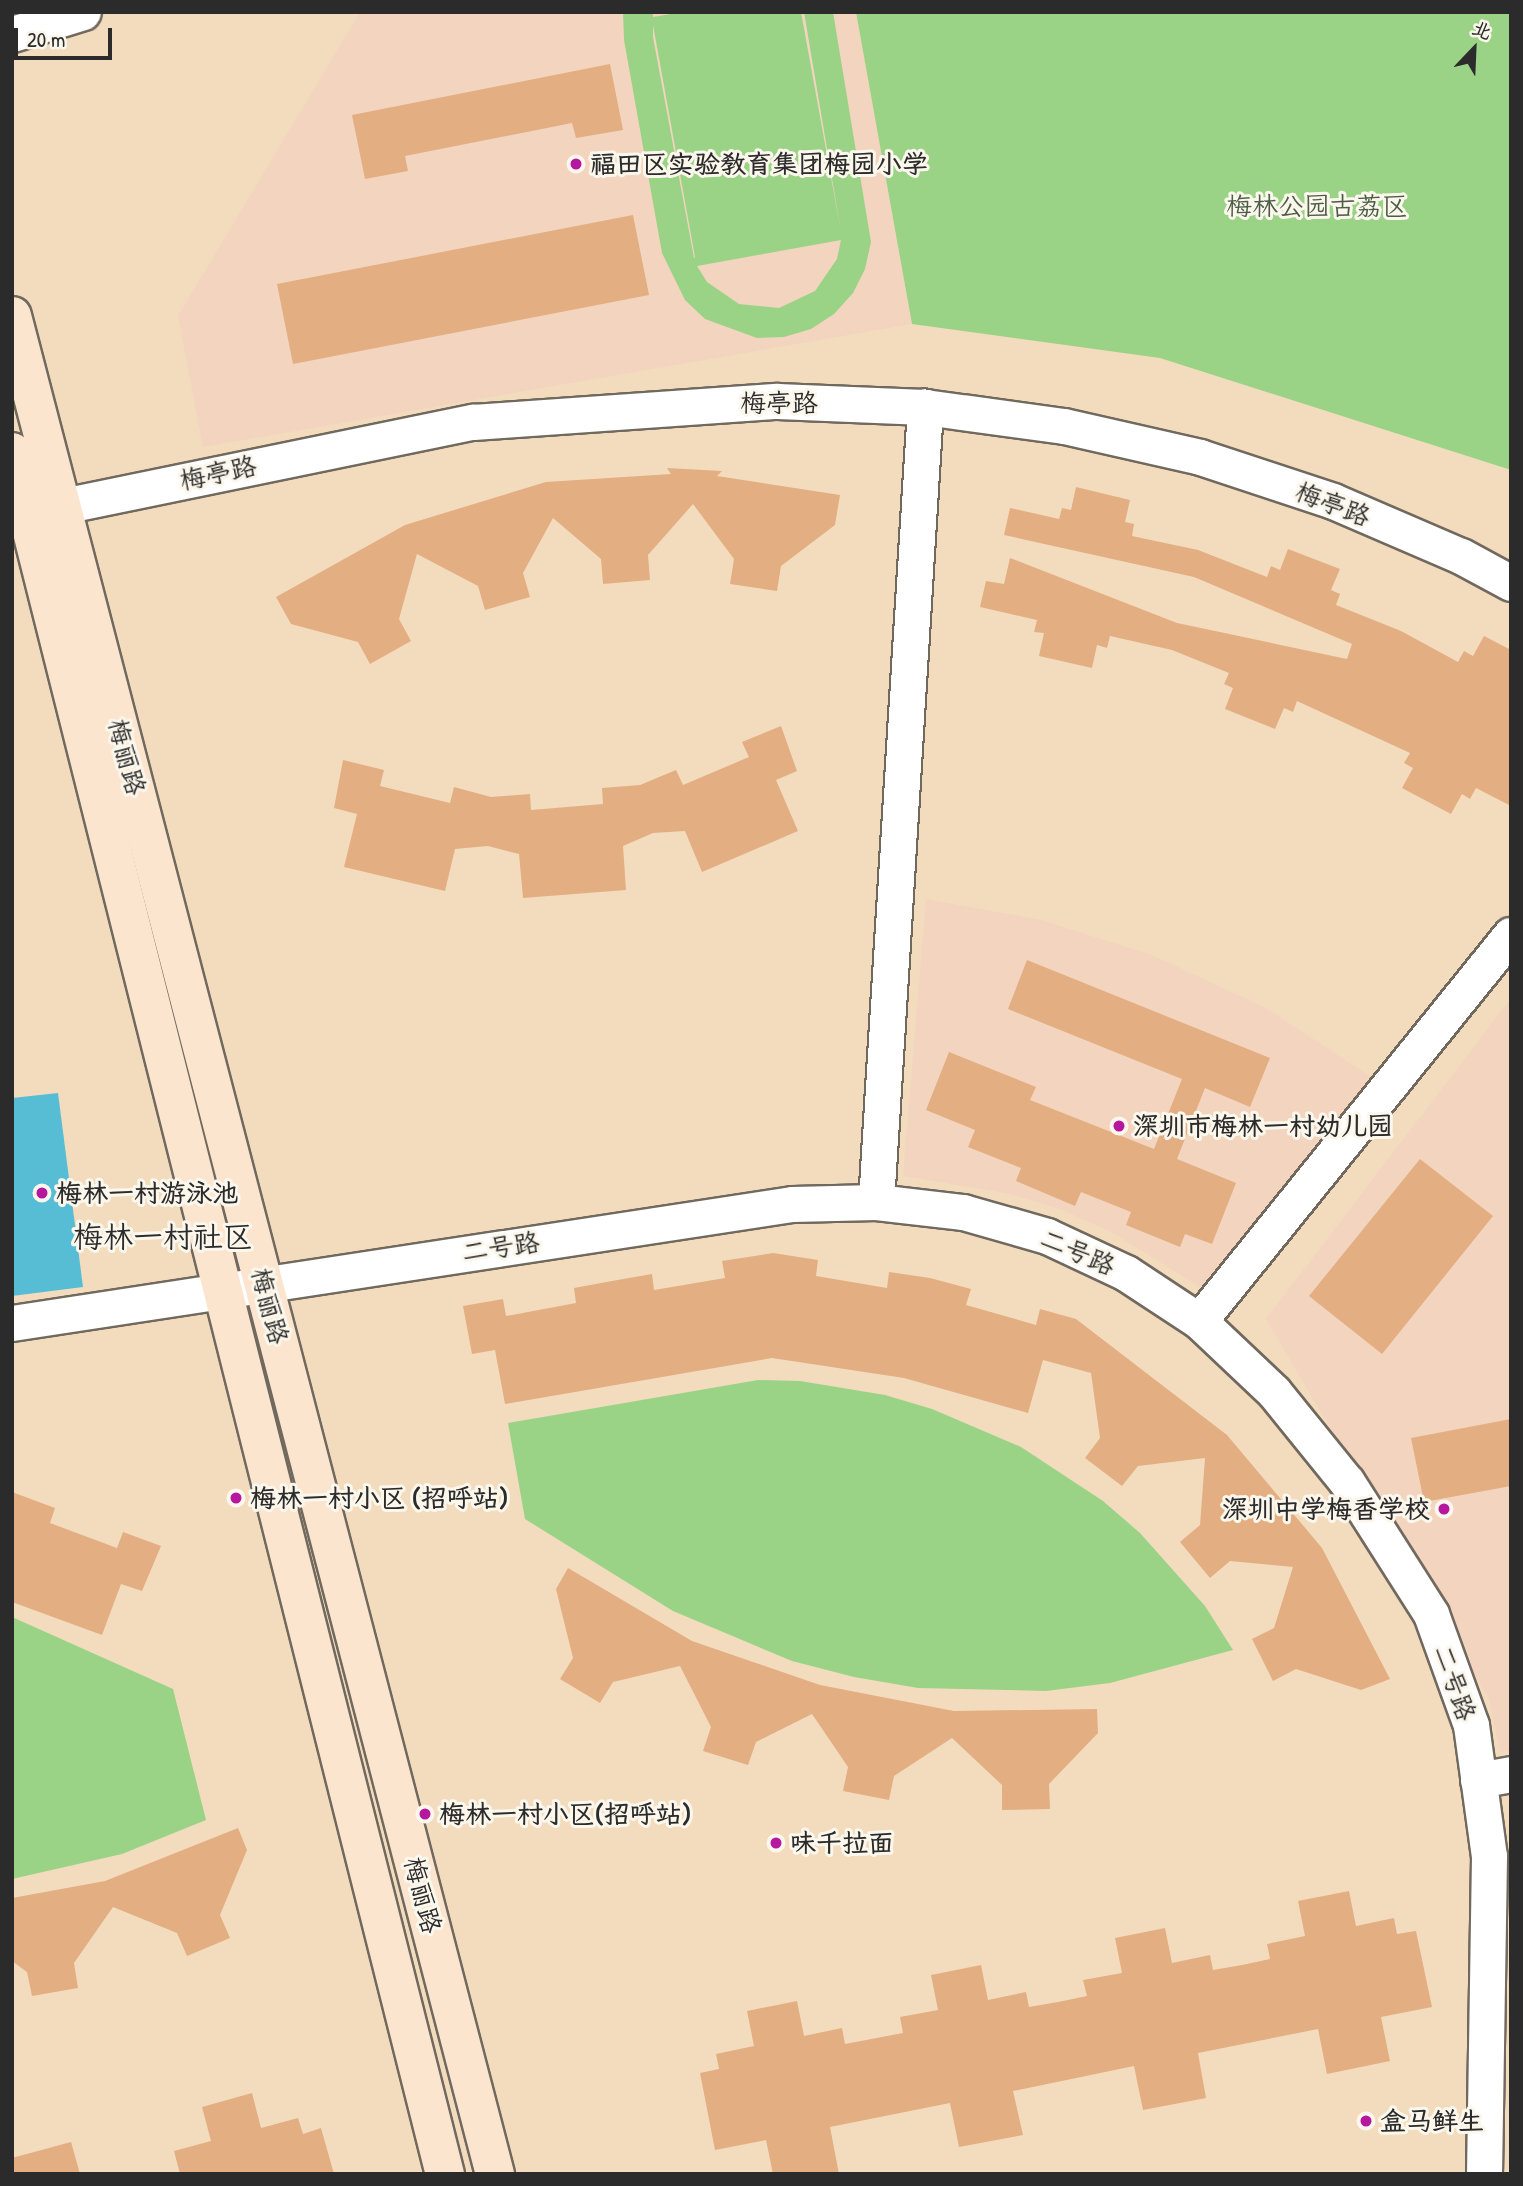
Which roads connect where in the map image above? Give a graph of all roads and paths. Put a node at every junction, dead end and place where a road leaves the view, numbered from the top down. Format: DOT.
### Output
graph roads {
  1 [pos="83,12"];
  2 [pos="12,34"];
  3 [pos="12,316"];
  4 [pos="925,407"];
  5 [pos="12,453"];
  6 [pos="34,511"];
  7 [pos="1511,583"];
  8 [pos="1511,935"];
  9 [pos="876,1202"];
  10 [pos="264,1283"];
  11 [pos="223,1289"];
  12 [pos="1199,1321"];
  13 [pos="12,1323"];
  14 [pos="1495,1777"];
  15 [pos="446,2174"];
  16 [pos="495,2174"];
  17 [pos="1484,2174"];
  1 -- 2 [label="street"];
  3 -- 6 [label="street, 梅丽路"];
  4 -- 6 [label="street, 梅亭路"];
  4 -- 7 [label="street, 梅亭路"];
  4 -- 9 [label="street"];
  5 -- 6 [label="street, 梅丽路"];
  6 -- 10 [label="street, 梅丽路"];
  6 -- 11 [label="street, 梅丽路"];
  8 -- 12 [label="street"];
  9 -- 10 [label="street, 二号路"];
  9 -- 12 [label="street, 二号路"];
  10 -- 11 [label="street, 二号路"];
  10 -- 16 [label="street, 梅丽路"];
  11 -- 13 [label="street, 二号路"];
  11 -- 15 [label="street, 梅丽路"];
  12 -- 14 [label="street, 二号路"];
  14 -- 17 [label="street, 二号路"];
}
